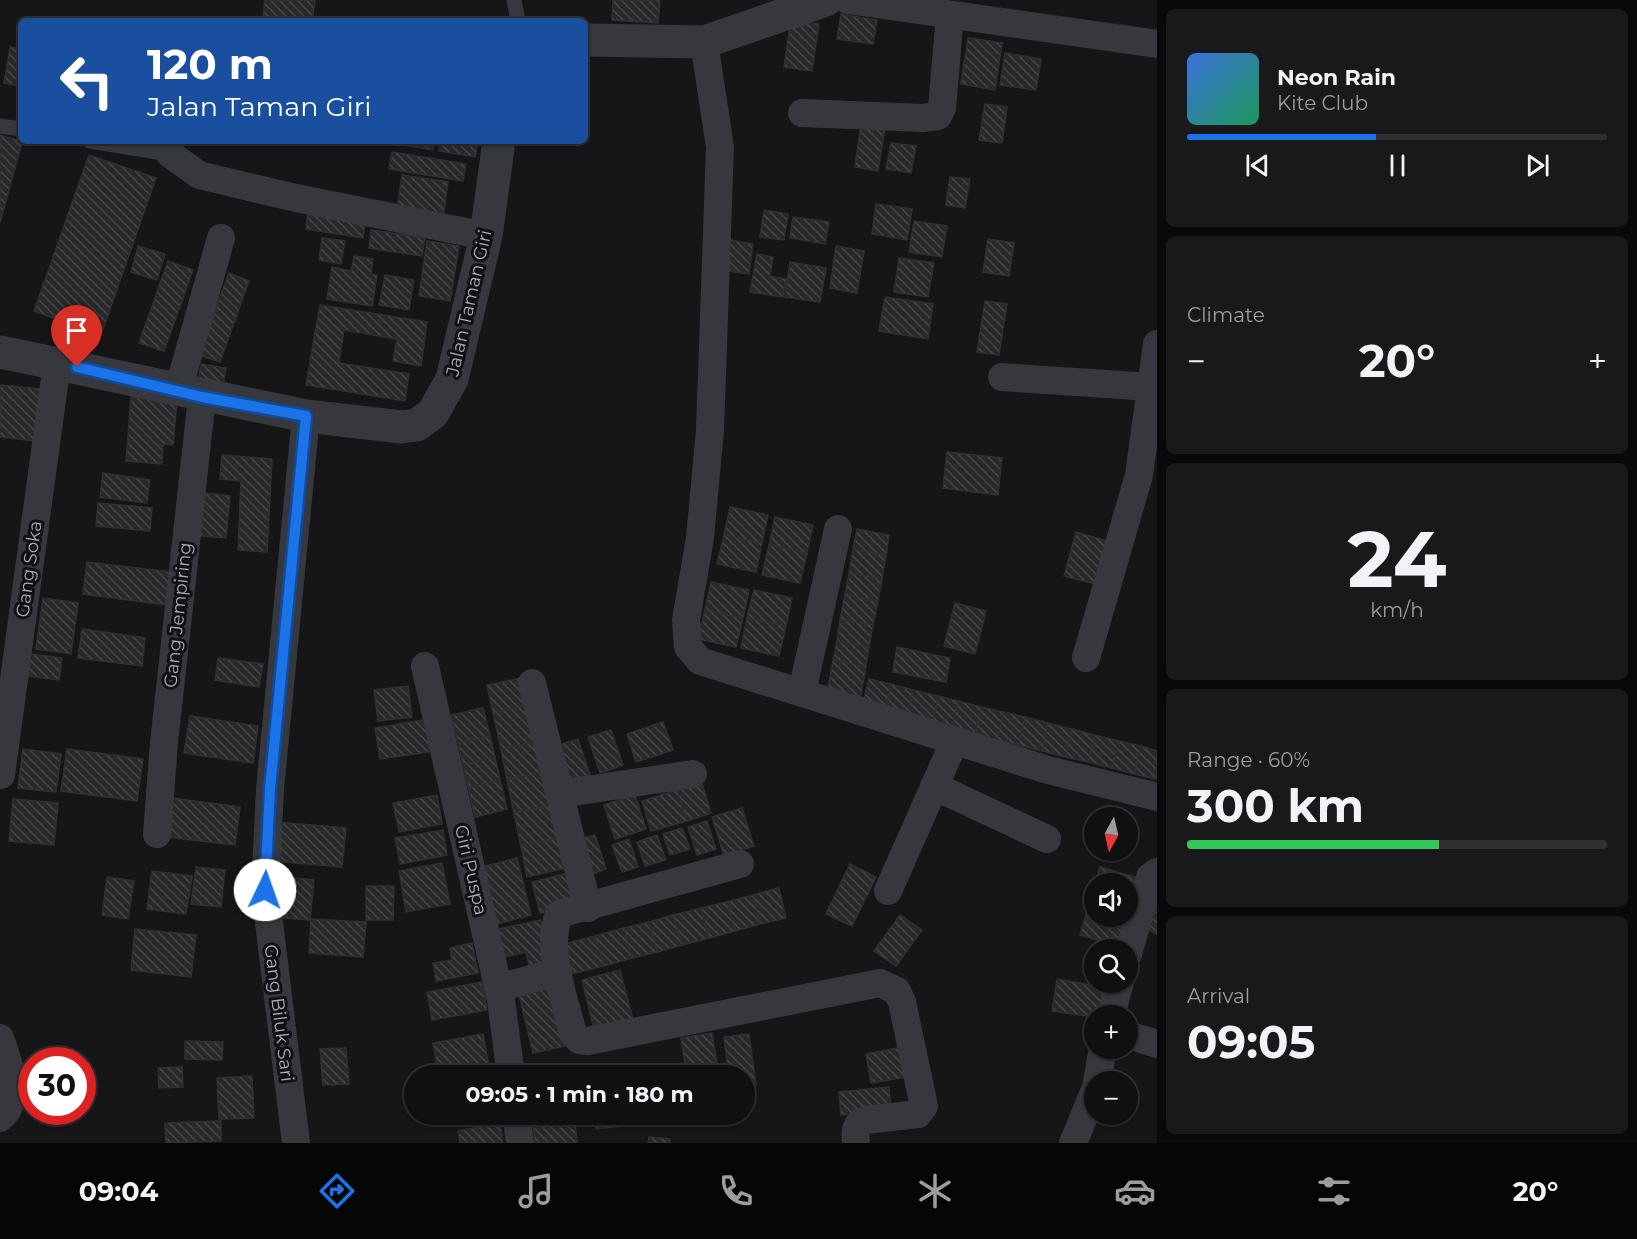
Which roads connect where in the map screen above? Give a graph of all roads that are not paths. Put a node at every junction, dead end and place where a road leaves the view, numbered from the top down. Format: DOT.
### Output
graph roads {
  1 [pos="514,0"];
  2 [pos="826,0"];
  3 [pos="848,0"];
  4 [pos="950,15"];
  5 [pos="518,18"];
  6 [pos="588,40"];
  7 [pos="704,42"];
  8 [pos="1157,44"];
  9 [pos="802,113"];
  10 [pos="0,126"];
  11 [pos="18,129"];
  12 [pos="124,144"];
  13 [pos="499,144"];
  14 [pos="169,148"];
  15 [pos="486,236"];
  16 [pos="220,238"];
  17 [pos="1157,344"];
  18 [pos="0,352"];
  19 [pos="57,363"];
  20 [pos="1002,377"];
  21 [pos="190,394"];
  22 [pos="1153,397"];
  23 [pos="306,416"];
  24 [pos="1148,477"];
  25 [pos="838,529"];
  26 [pos="1086,657"];
  27 [pos="425,666"];
  28 [pos="532,683"];
  29 [pos="802,692"];
  30 [pos="954,742"];
  31 [pos="693,774"];
  32 [pos="1,775"];
  33 [pos="934,786"];
  34 [pos="560,794"];
  35 [pos="1157,797"];
  36 [pos="157,834"];
  37 [pos="1047,838"];
  38 [pos="740,864"];
  39 [pos="1157,872"];
  40 [pos="888,891"];
  41 [pos="588,908"];
  42 [pos="1132,939"];
  43 [pos="558,972"];
  44 [pos="498,988"];
  45 [pos="0,1038"];
  46 [pos="1138,1038"];
  47 [pos="1157,1044"];
  48 [pos="509,1065"];
  49 [pos="1084,1116"];
  50 [pos="0,1118"];
  51 [pos="518,1125"];
  52 [pos="296,1143"];
  53 [pos="520,1143"];
  54 [pos="856,1143"];
  55 [pos="1073,1143"];
  1 -- 5 [label="lane"];
  2 -- 7 [label="street"];
  3 -- 4 [label="street"];
  4 -- 8 [label="street"];
  4 -- 9 [label="street"];
  6 -- 7 [label="street"];
  7 -- 29 [label="street"];
  10 -- 11 [label="lane"];
  12 -- 14 [label="lane"];
  13 -- 15 [label="street, Jalan Taman Giri"];
  14 -- 15 [label="street"];
  15 -- 23 [label="street, Jalan Taman Giri"];
  16 -- 21 [label="street, Gang Jempiring"];
  17 -- 22 [label="street"];
  18 -- 19 [label="street, Jalan Taman Giri"];
  19 -- 21 [label="street, Jalan Taman Giri"];
  19 -- 32 [label="street, Gang Soka"];
  20 -- 22 [label="street"];
  21 -- 23 [label="street, Jalan Taman Giri"];
  21 -- 36 [label="street, Gang Jempiring"];
  22 -- 24 [label="street"];
  23 -- 52 [label="street, Gang Biluk Sari"];
  24 -- 26 [label="street"];
  25 -- 29 [label="street"];
  27 -- 44 [label="street, Giri Puspa"];
  28 -- 34 [label="street"];
  29 -- 30 [label="street"];
  30 -- 33 [label="street"];
  30 -- 35 [label="street"];
  31 -- 34 [label="street"];
  33 -- 37 [label="street"];
  33 -- 40 [label="street"];
  34 -- 41 [label="street"];
  38 -- 41 [label="street"];
  39 -- 42 [label="street"];
  41 -- 43 [label="street"];
  43 -- 44 [label="street"];
  43 -- 54 [label="street"];
  44 -- 48 [label="street, Giri Puspa"];
  45 -- 50 [label="street"];
  46 -- 47 [label="street"];
  49 -- 55 [label="street"];
  51 -- 53 [label="street"];
}
